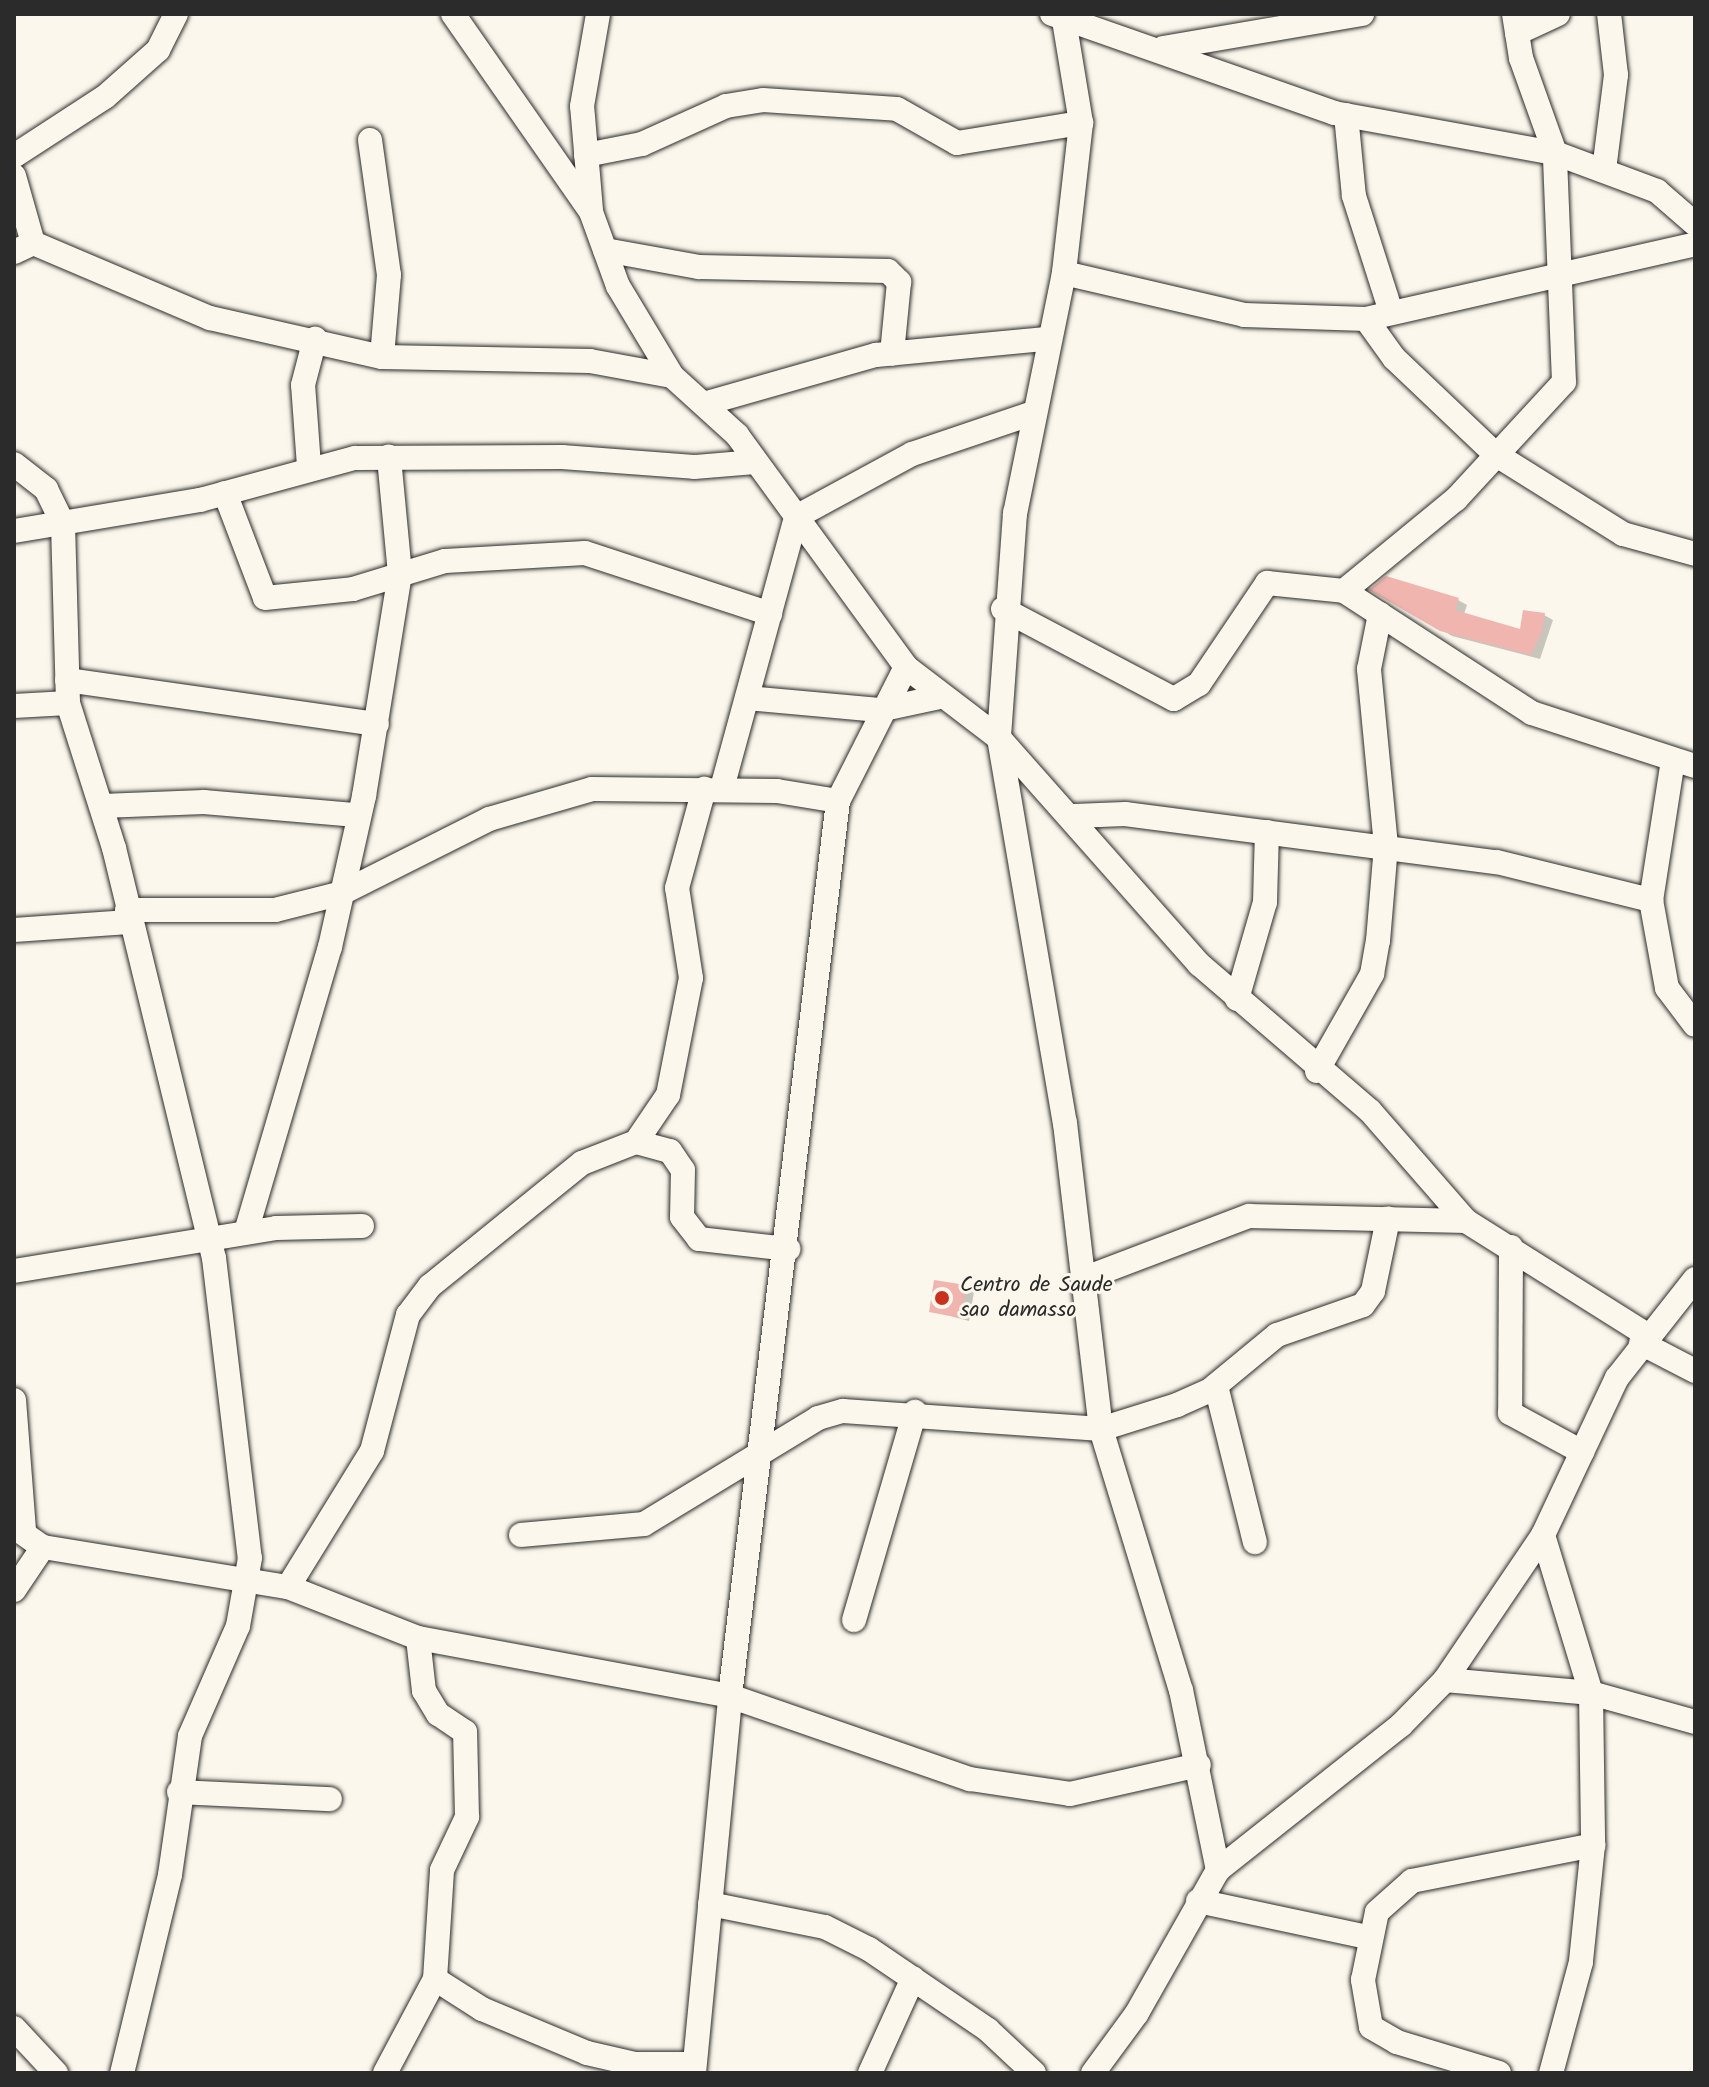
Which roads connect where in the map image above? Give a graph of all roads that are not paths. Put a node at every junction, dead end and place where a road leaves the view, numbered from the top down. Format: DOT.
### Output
graph roads {
  1 [pos="176,14"];
  2 [pos="453,14"];
  3 [pos="598,14"];
  4 [pos="1362,14"];
  5 [pos="1558,14"];
  6 [pos="1609,14"];
  7 [pos="1060,15"];
  8 [pos="1516,23"];
  9 [pos="1163,48"];
  10 [pos="1346,115"];
  11 [pos="1081,123"];
  12 [pos="370,140"];
  13 [pos="1555,153"];
  14 [pos="586,155"];
  15 [pos="14,156"];
  16 [pos="1604,170"];
  17 [pos="14,176"];
  18 [pos="591,212"];
  19 [pos="1692,215"];
  20 [pos="1695,244"];
  21 [pos="24,248"];
  22 [pos="605,250"];
  23 [pos="1556,270"];
  24 [pos="1064,273"];
  25 [pos="1391,312"];
  26 [pos="1366,319"];
  27 [pos="315,339"];
  28 [pos="1046,339"];
  29 [pos="892,354"];
  30 [pos="382,357"];
  31 [pos="672,376"];
  32 [pos="707,403"];
  33 [pos="1033,413"];
  34 [pos="1495,454"];
  35 [pos="389,457"];
  36 [pos="755,462"];
  37 [pos="14,464"];
  38 [pos="309,466"];
  39 [pos="225,493"];
  40 [pos="796,517"];
  41 [pos="63,524"];
  42 [pos="14,531"];
  43 [pos="1695,554"];
  44 [pos="400,574"];
  45 [pos="1344,591"];
  46 [pos="1003,609"];
  47 [pos="770,614"];
  48 [pos="1380,614"];
  49 [pos="906,667"];
  50 [pos="68,692"];
  51 [pos="940,697"];
  52 [pos="747,698"];
  53 [pos="14,706"];
  54 [pos="879,710"];
  55 [pos="377,724"];
  56 [pos="999,738"];
  57 [pos="1684,763"];
  58 [pos="713,789"];
  59 [pos="838,801"];
  60 [pos="102,806"];
  61 [pos="356,815"];
  62 [pos="1074,816"];
  63 [pos="1267,832"];
  64 [pos="1386,846"];
  65 [pos="342,893"];
  66 [pos="1651,900"];
  67 [pos="128,916"];
  68 [pos="14,930"];
  69 [pos="1237,999"];
  70 [pos="1695,1025"];
  71 [pos="1317,1071"];
  72 [pos="636,1142"];
  73 [pos="1388,1219"];
  74 [pos="1466,1221"];
  75 [pos="362,1226"];
  76 [pos="246,1232"];
  77 [pos="208,1238"];
  78 [pos="1511,1247"];
  79 [pos="788,1249"];
  80 [pos="14,1271"];
  81 [pos="1083,1279"];
  82 [pos="1695,1279"];
  83 [pos="1644,1339"];
  84 [pos="1695,1371"];
  85 [pos="1216,1386"];
  86 [pos="14,1400"];
  87 [pos="915,1412"];
  88 [pos="1101,1429"];
  89 [pos="1582,1452"];
  90 [pos="759,1455"];
  91 [pos="19,1528"];
  92 [pos="521,1535"];
  93 [pos="1543,1535"];
  94 [pos="1255,1542"];
  95 [pos="43,1547"];
  96 [pos="250,1577"];
  97 [pos="288,1587"];
  98 [pos="14,1590"];
  99 [pos="854,1620"];
  100 [pos="418,1638"];
  101 [pos="1445,1680"];
  102 [pos="1591,1693"];
  103 [pos="730,1696"];
  104 [pos="1695,1722"];
  105 [pos="1199,1765"];
  106 [pos="179,1792"];
  107 [pos="330,1799"];
  108 [pos="1593,1845"];
  109 [pos="1218,1870"];
  110 [pos="1198,1901"];
  111 [pos="710,1904"];
  112 [pos="1367,1937"];
  113 [pos="913,1978"];
  114 [pos="435,1979"];
  115 [pos="14,2028"];
  116 [pos="694,2069"];
  117 [pos="56,2073"];
  118 [pos="122,2073"];
  119 [pos="385,2073"];
  120 [pos="870,2073"];
  121 [pos="1034,2073"];
  122 [pos="1093,2073"];
  123 [pos="1499,2073"];
  124 [pos="1551,2073"];
  1 -- 15 [label="street"];
  2 -- 18 [label="street"];
  3 -- 14 [label="street"];
  4 -- 9 [label="street"];
  5 -- 8 [label="street"];
  6 -- 16 [label="street"];
  7 -- 9 [label="street"];
  7 -- 11 [label="street"];
  8 -- 13 [label="street"];
  9 -- 10 [label="street"];
  10 -- 13 [label="street"];
  10 -- 25 [label="street"];
  11 -- 14 [label="street"];
  11 -- 24 [label="street"];
  12 -- 30 [label="street"];
  13 -- 16 [label="street"];
  13 -- 23 [label="street"];
  14 -- 18 [label="street"];
  16 -- 19 [label="street"];
  17 -- 21 [label="street"];
  18 -- 22 [label="street"];
  20 -- 23 [label="street"];
  21 -- 27 [label="street"];
  22 -- 29 [label="street"];
  22 -- 31 [label="street"];
  23 -- 25 [label="street"];
  23 -- 34 [label="street"];
  24 -- 26 [label="street"];
  24 -- 28 [label="street"];
  25 -- 26 [label="street"];
  26 -- 34 [label="street"];
  27 -- 30 [label="street"];
  27 -- 38 [label="street"];
  28 -- 29 [label="street"];
  28 -- 33 [label="street"];
  29 -- 32 [label="street"];
  30 -- 31 [label="street"];
  31 -- 32 [label="street"];
  32 -- 36 [label="street"];
  33 -- 40 [label="street"];
  33 -- 46 [label="street"];
  34 -- 43 [label="street"];
  34 -- 45 [label="street"];
  35 -- 36 [label="street"];
  35 -- 38 [label="street"];
  35 -- 44 [label="street"];
  36 -- 40 [label="street"];
  37 -- 41 [label="street"];
  38 -- 39 [label="street"];
  39 -- 41 [label="street"];
  39 -- 44 [label="street"];
  40 -- 47 [label="street"];
  40 -- 49 [label="street"];
  41 -- 42 [label="street"];
  41 -- 50 [label="street"];
  44 -- 47 [label="street"];
  44 -- 55 [label="street"];
  45 -- 46 [label="street"];
  45 -- 48 [label="street"];
  46 -- 56 [label="street"];
  47 -- 52 [label="street"];
  48 -- 57 [label="street"];
  48 -- 64 [label="street"];
  49 -- 51 [label="street"];
  49 -- 54 [label="street"];
  50 -- 53 [label="street"];
  50 -- 55 [label="street"];
  50 -- 60 [label="street"];
  51 -- 54 [label="street"];
  51 -- 56 [label="street"];
  52 -- 54 [label="street"];
  52 -- 58 [label="street"];
  54 -- 59 [label="street"];
  55 -- 61 [label="street"];
  56 -- 62 [label="street"];
  56 -- 81 [label="street"];
  57 -- 66 [label="street"];
  58 -- 59 [label="street"];
  58 -- 65 [label="street"];
  58 -- 72 [label="street"];
  59 -- 79 [label="street"];
  60 -- 61 [label="street"];
  60 -- 67 [label="street"];
  61 -- 65 [label="street"];
  62 -- 63 [label="street"];
  62 -- 69 [label="street"];
  63 -- 64 [label="street"];
  63 -- 69 [label="street"];
  64 -- 66 [label="street"];
  64 -- 71 [label="street"];
  65 -- 67 [label="street"];
  65 -- 76 [label="street"];
  66 -- 70 [label="street"];
  67 -- 68 [label="street"];
  67 -- 77 [label="street"];
  69 -- 71 [label="street"];
  71 -- 74 [label="street"];
  72 -- 79 [label="street"];
  72 -- 97 [label="street"];
  73 -- 74 [label="street"];
  73 -- 81 [label="street"];
  73 -- 85 [label="street"];
  74 -- 78 [label="street"];
  75 -- 76 [label="street"];
  76 -- 77 [label="street"];
  77 -- 80 [label="street"];
  77 -- 96 [label="street"];
  78 -- 83 [label="street"];
  78 -- 89 [label="street"];
  79 -- 90 [label="street"];
  81 -- 88 [label="street"];
  82 -- 83 [label="street"];
  83 -- 84 [label="street"];
  83 -- 89 [label="street"];
  85 -- 88 [label="street"];
  85 -- 94 [label="street"];
  86 -- 91 [label="street"];
  87 -- 88 [label="street"];
  87 -- 90 [label="street"];
  87 -- 99 [label="street"];
  88 -- 105 [label="street"];
  89 -- 93 [label="street"];
  90 -- 92 [label="street"];
  90 -- 103 [label="street"];
  91 -- 95 [label="street"];
  93 -- 101 [label="street"];
  93 -- 102 [label="street"];
  95 -- 96 [label="street"];
  95 -- 98 [label="street"];
  96 -- 97 [label="street"];
  96 -- 106 [label="street"];
  97 -- 100 [label="street"];
  100 -- 103 [label="street"];
  100 -- 114 [label="street"];
  101 -- 102 [label="street"];
  101 -- 109 [label="street"];
  102 -- 104 [label="street"];
  102 -- 108 [label="street"];
  103 -- 105 [label="street"];
  103 -- 111 [label="street"];
  105 -- 109 [label="street"];
  106 -- 107 [label="street"];
  106 -- 118 [label="street"];
  108 -- 112 [label="street"];
  108 -- 124 [label="street"];
  109 -- 110 [label="street"];
  110 -- 112 [label="street"];
  110 -- 122 [label="street"];
  111 -- 113 [label="street"];
  111 -- 116 [label="street"];
  112 -- 123 [label="street"];
  113 -- 120 [label="street"];
  113 -- 121 [label="street"];
  114 -- 116 [label="street"];
  114 -- 119 [label="street"];
  115 -- 117 [label="street"];
}
